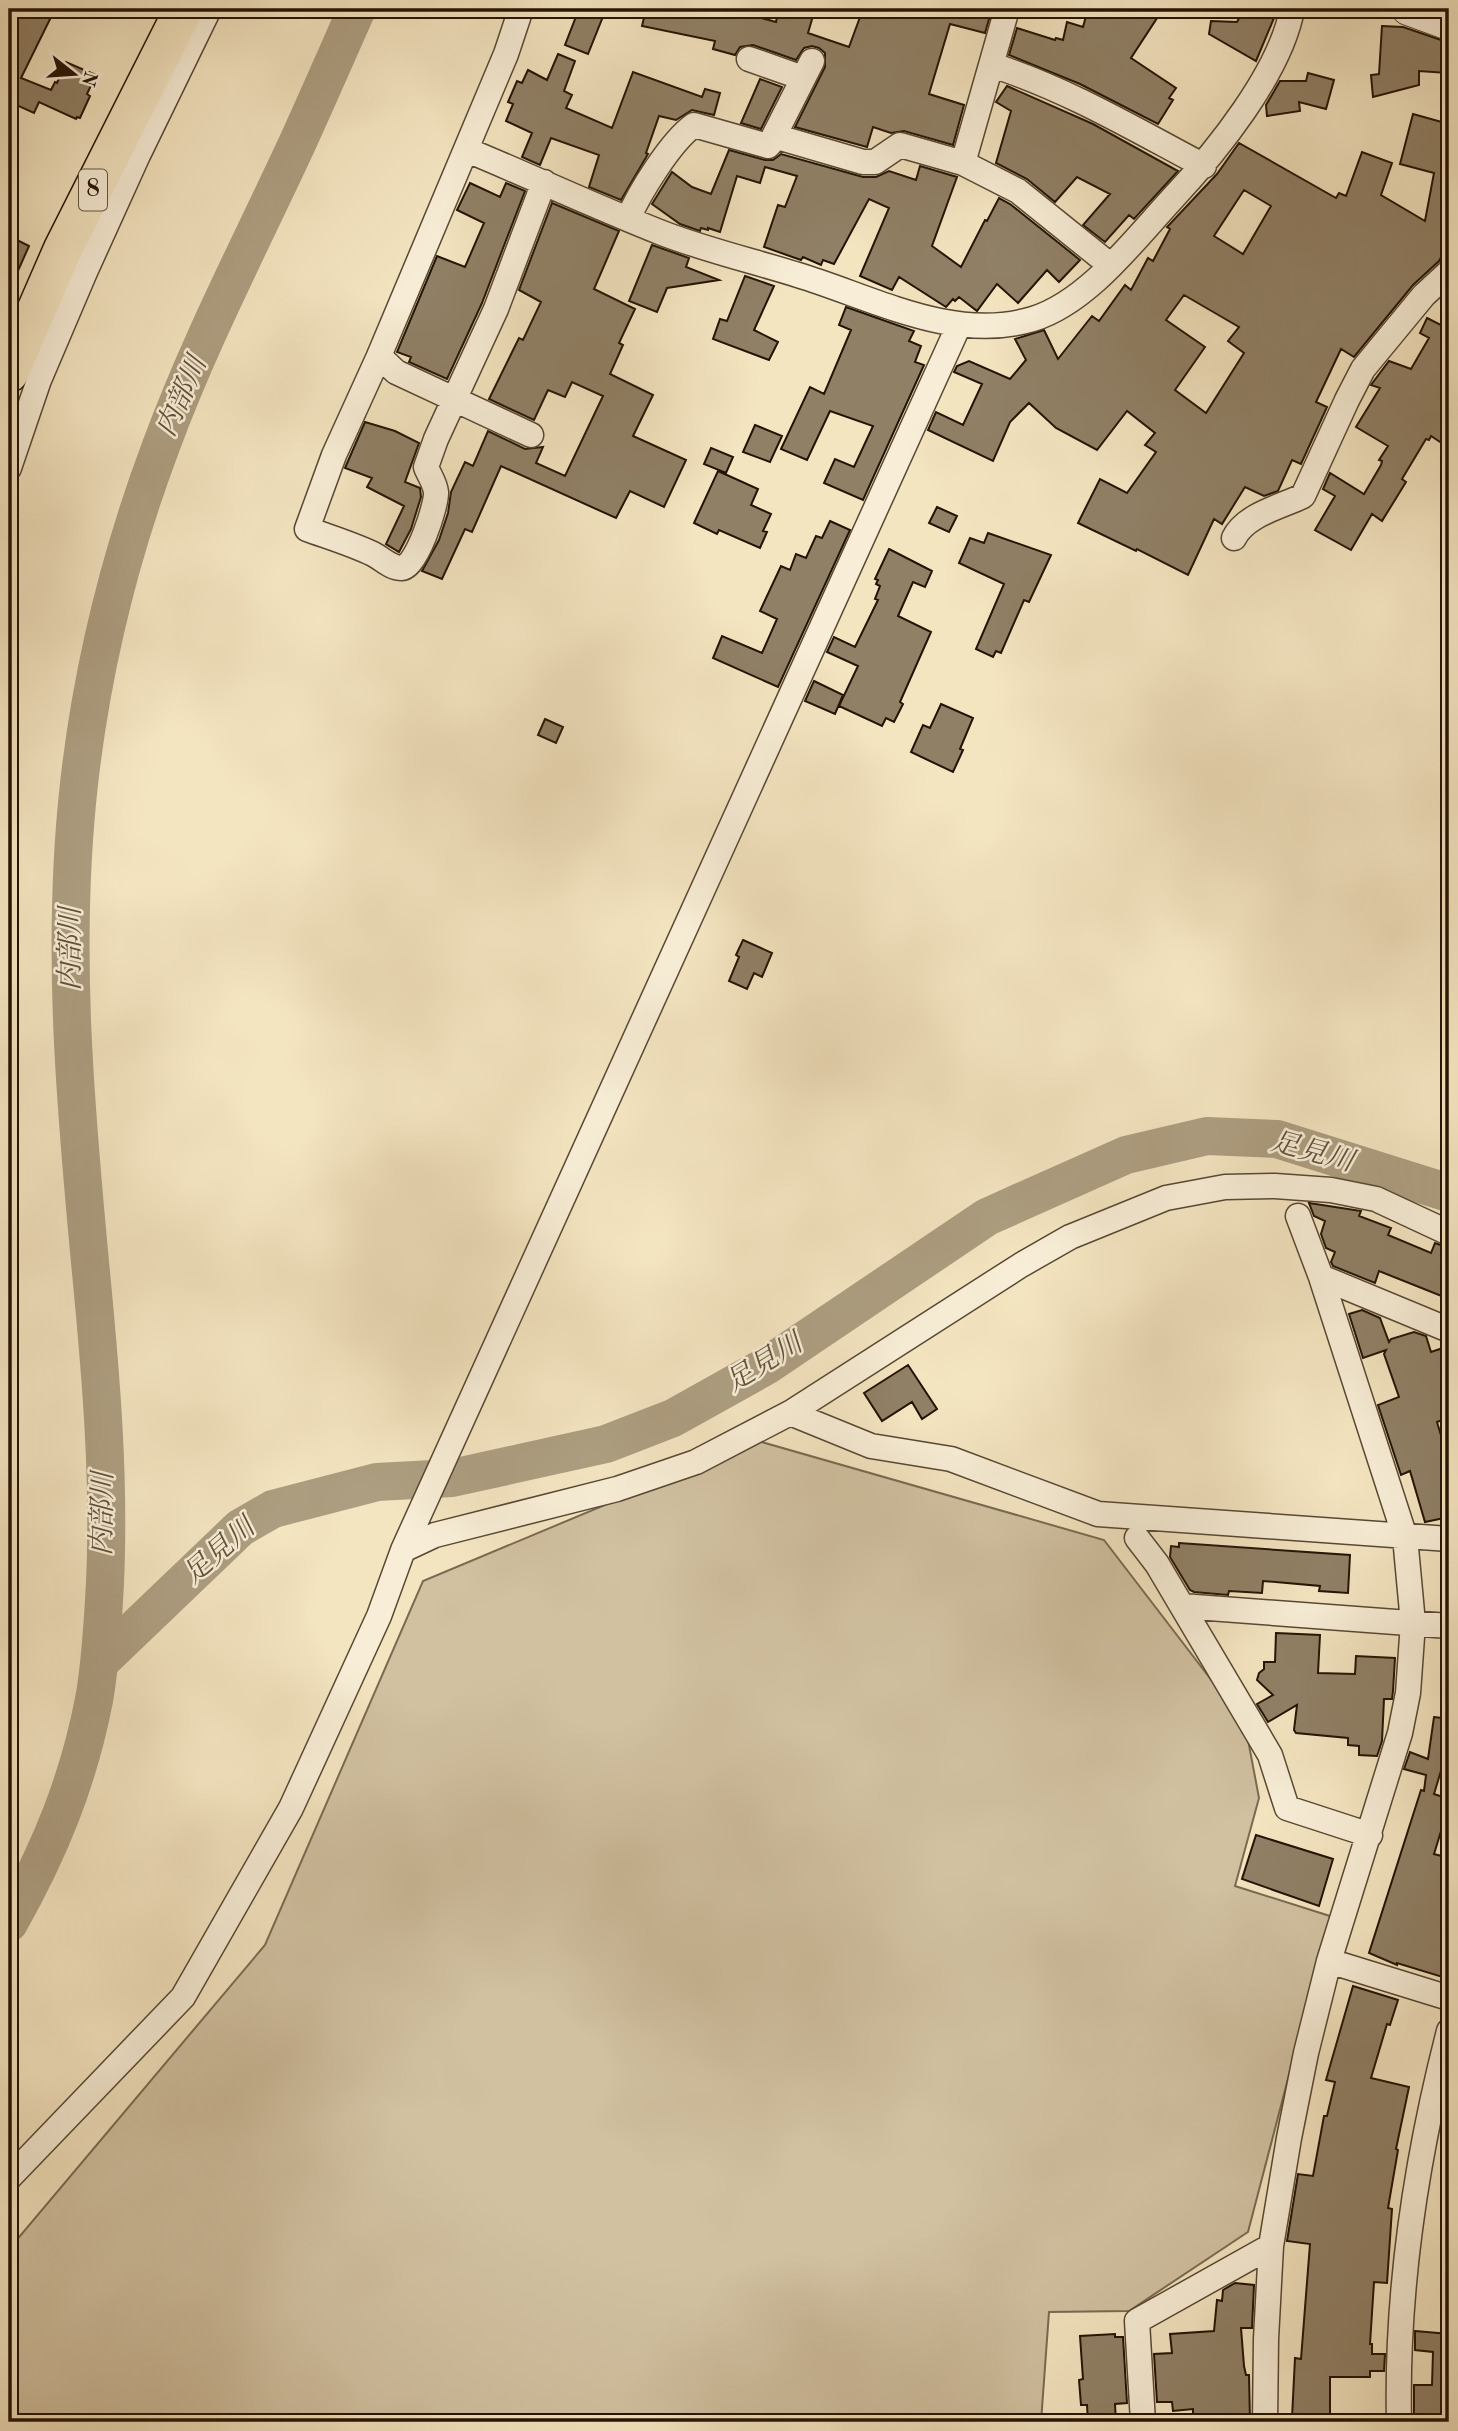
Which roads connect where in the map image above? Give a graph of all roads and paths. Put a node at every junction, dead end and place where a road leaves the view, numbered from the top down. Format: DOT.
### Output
graph roads {
  1 [pos="184,9"];
  2 [pos="209,9"];
  3 [pos="521,9"];
  4 [pos="1006,9"];
  5 [pos="1292,9"];
  6 [pos="1408,9"];
  7 [pos="1449,24"];
  8 [pos="749,59"];
  9 [pos="992,65"];
  10 [pos="776,137"];
  11 [pos="467,149"];
  12 [pos="963,163"];
  13 [pos="1203,166"];
  14 [pos="544,182"];
  15 [pos="628,219"];
  16 [pos="1110,265"];
  17 [pos="1449,272"];
  18 [pos="959,325"];
  19 [pos="379,356"];
  20 [pos="9,373"];
  21 [pos="456,399"];
  22 [pos="531,435"];
  23 [pos="9,468"];
  24 [pos="1234,538"];
  25 [pos="1298,1216"];
  26 [pos="1449,1233"];
  27 [pos="1321,1277"];
  28 [pos="1449,1330"];
  29 [pos="790,1413"];
  30 [pos="1405,1536"];
  31 [pos="1137,1538"];
  32 [pos="1449,1539"];
  33 [pos="406,1544"];
  34 [pos="1182,1606"];
  35 [pos="1413,1623"];
  36 [pos="1449,1626"];
  37 [pos="1370,1835"];
  38 [pos="1329,1961"];
  39 [pos="1449,1998"];
  40 [pos="1449,2031"];
  41 [pos="9,2178"];
  42 [pos="1272,2246"];
  43 [pos="1143,2422"];
  44 [pos="1265,2422"];
  45 [pos="1399,2422"];
  1 -- 20 [label="main road, 8"];
  2 -- 23 [label="street"];
  3 -- 11 [label="street"];
  4 -- 9 [label="street"];
  5 -- 13 [label="street"];
  6 -- 7 [label="street"];
  8 -- 10 [label="street"];
  9 -- 12 [label="street"];
  9 -- 13 [label="street"];
  10 -- 12 [label="street"];
  10 -- 15 [label="street"];
  11 -- 14 [label="street"];
  11 -- 19 [label="street"];
  12 -- 16 [label="street"];
  13 -- 16 [label="street"];
  14 -- 15 [label="street"];
  14 -- 21 [label="street"];
  15 -- 18 [label="street"];
  16 -- 18 [label="street"];
  17 -- 24 [label="street"];
  18 -- 33 [label="street"];
  19 -- 21 [label="street"];
  19 -- 21 [label="street"];
  21 -- 22 [label="street"];
  25 -- 27 [label="street"];
  26 -- 29 [label="street"];
  27 -- 28 [label="street"];
  27 -- 30 [label="street"];
  29 -- 30 [label="street"];
  29 -- 33 [label="street"];
  30 -- 32 [label="street"];
  30 -- 35 [label="street"];
  31 -- 34 [label="street"];
  33 -- 41 [label="street"];
  34 -- 35 [label="street"];
  34 -- 37 [label="street"];
  35 -- 36 [label="street"];
  35 -- 37 [label="street"];
  37 -- 38 [label="street"];
  38 -- 39 [label="street"];
  38 -- 42 [label="street"];
  40 -- 45 [label="street"];
  42 -- 43 [label="street"];
  42 -- 44 [label="street"];
}
